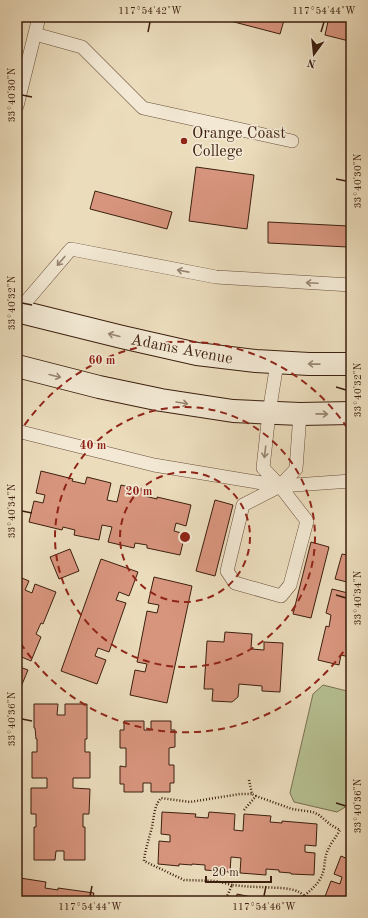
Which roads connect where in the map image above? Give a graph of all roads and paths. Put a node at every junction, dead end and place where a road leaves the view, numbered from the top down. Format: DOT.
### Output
graph roads {
  1 [pos="39,17"];
  2 [pos="35,34"];
  3 [pos="17,106"];
  4 [pos="292,141"];
  5 [pos="351,285"];
  6 [pos="18,311"];
  7 [pos="277,362"];
  8 [pos="351,364"];
  9 [pos="17,366"];
  10 [pos="269,413"];
  11 [pos="351,413"];
  12 [pos="300,414"];
  13 [pos="17,431"];
  14 [pos="351,481"];
  15 [pos="280,486"];
  16 [pos="249,780"];
  17 [pos="252,794"];
  18 [pos="256,796"];
  19 [pos="244,810"];
  20 [pos="232,885"];
  21 [pos="304,896"];
  22 [pos="225,901"];
  23 [pos="308,901"];
  1 -- 2 [label="lane"];
  2 -- 3 [label="lane"];
  2 -- 4 [label="lane"];
  5 -- 6 [label="lane, one-way"];
  7 -- 6 [label="main road, Adams Avenue, one-way"];
  8 -- 7 [label="main road, Adams Avenue, one-way"];
  7 -- 10 [label="lane"];
  9 -- 10 [label="main road, one-way"];
  10 -- 12 [label="main road"];
  10 -- 15 [label="lane, one-way"];
  12 -- 11 [label="main road, one-way"];
  12 -- 15 [label="lane"];
  13 -- 15 [label="lane"];
  14 -- 15 [label="lane"];
  15 -- 15 [label="lane"];
  16 -- 17 [label="path"];
  17 -- 18 [label="path"];
  17 -- 20 [label="path"];
  18 -- 19 [label="path"];
  18 -- 21 [label="path"];
  20 -- 21 [label="path"];
  20 -- 22 [label="path"];
  21 -- 23 [label="path"];
}
